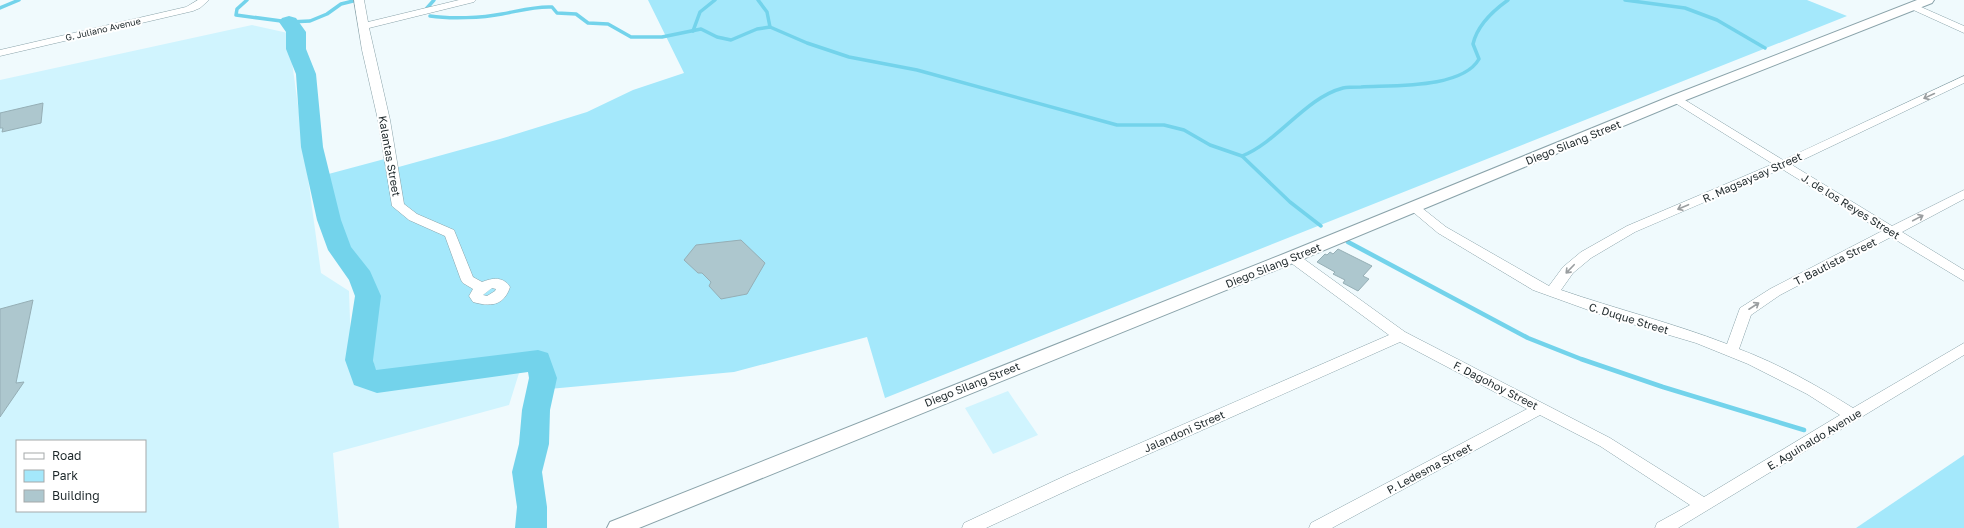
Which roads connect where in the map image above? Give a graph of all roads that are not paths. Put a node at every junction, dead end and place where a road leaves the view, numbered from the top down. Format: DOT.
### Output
graph roads {
  1 [pos="204,0"];
  2 [pos="471,0"];
  3 [pos="1928,0"];
  4 [pos="360,4"];
  5 [pos="1912,6"];
  6 [pos="364,26"];
  7 [pos="1964,30"];
  8 [pos="0,53"];
  9 [pos="1964,79"];
  10 [pos="1676,99"];
  11 [pos="1784,164"];
  12 [pos="1964,194"];
  13 [pos="1414,207"];
  14 [pos="1892,232"];
  15 [pos="1292,257"];
  16 [pos="1964,276"];
  17 [pos="481,287"];
  18 [pos="1552,292"];
  19 [pos="1400,336"];
  20 [pos="1964,348"];
  21 [pos="1731,352"];
  22 [pos="1542,408"];
  23 [pos="1852,415"];
  24 [pos="1704,505"];
  25 [pos="617,528"];
  26 [pos="970,528"];
  27 [pos="1317,528"];
  28 [pos="1663,528"];
  1 -- 8 [label="street, G. Juliano Avenue"];
  2 -- 6 [label="street"];
  3 -- 5 [label="street, Diego Silang Street"];
  4 -- 6 [label="street, Kalantas Street"];
  5 -- 7 [label="street"];
  5 -- 10 [label="street, Diego Silang Street"];
  6 -- 17 [label="street, Kalantas Street"];
  9 -- 11 [label="street, R. Magsaysay Street, one-way"];
  10 -- 11 [label="street, J. de los Reyes Street"];
  10 -- 13 [label="street, Diego Silang Street"];
  11 -- 14 [label="street, J. de los Reyes Street"];
  11 -- 18 [label="street, R. Magsaysay Street, one-way"];
  14 -- 12 [label="street, T. Bautista Street, one-way"];
  13 -- 15 [label="street, Diego Silang Street"];
  13 -- 18 [label="street, C. Duque Street"];
  14 -- 16 [label="street, J. de los Reyes Street"];
  21 -- 14 [label="street, T. Bautista Street, one-way"];
  15 -- 19 [label="street, F. Dagohoy Street"];
  15 -- 25 [label="street, Diego Silang Street"];
  18 -- 21 [label="street, C. Duque Street"];
  19 -- 22 [label="street, F. Dagohoy Street"];
  19 -- 26 [label="street, Jalandoni Street"];
  20 -- 23 [label="street, E. Aguinaldo Avenue"];
  21 -- 23 [label="street, C. Duque Street"];
  22 -- 24 [label="street, F. Dagohoy Street"];
  22 -- 27 [label="street, P. Ledesma Street"];
  23 -- 24 [label="street, E. Aguinaldo Avenue"];
  24 -- 28 [label="street, E. Aguinaldo Avenue"];
}
